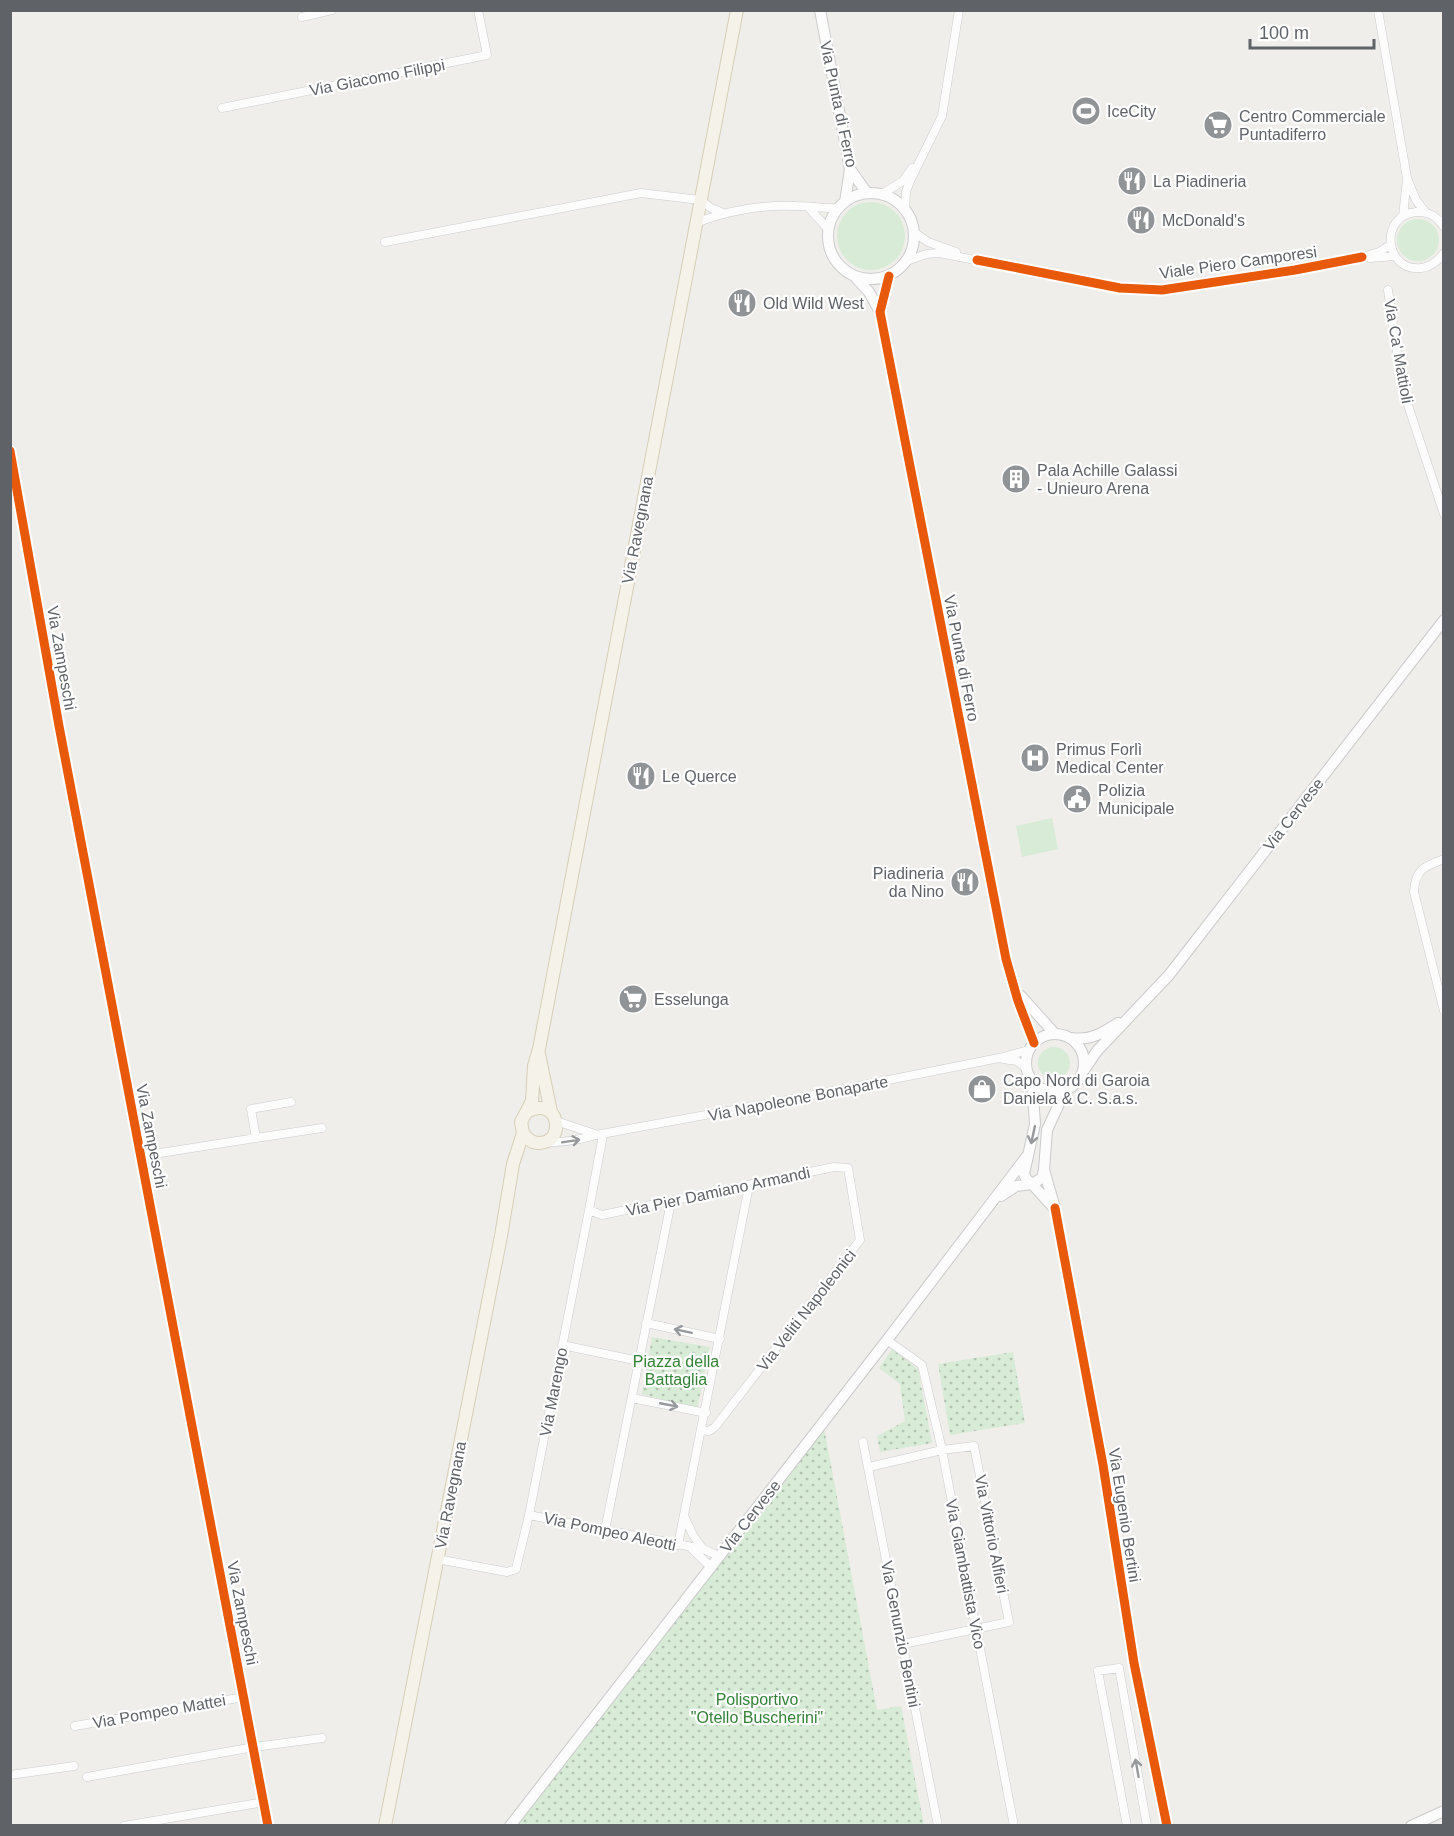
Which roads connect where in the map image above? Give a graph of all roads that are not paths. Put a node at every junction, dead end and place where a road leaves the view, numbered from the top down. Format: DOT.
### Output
graph roads {
  1 [pos="332,10"];
  2 [pos="478,10"];
  3 [pos="737,10"];
  4 [pos="820,10"];
  5 [pos="959,10"];
  6 [pos="1378,10"];
  7 [pos="302,17"];
  8 [pos="222,108"];
  9 [pos="927,148"];
  10 [pos="850,169"];
  11 [pos="1407,178"];
  12 [pos="867,193"];
  13 [pos="882,194"];
  14 [pos="700,200"];
  15 [pos="842,205"];
  16 [pos="808,208"];
  17 [pos="905,210"];
  18 [pos="723,213"];
  19 [pos="1426,213"];
  20 [pos="1403,216"];
  21 [pos="695,223"];
  22 [pos="1443,225"];
  23 [pos="828,230"];
  24 [pos="914,232"];
  25 [pos="385,242"];
  26 [pos="1390,245"];
  27 [pos="1443,253"];
  28 [pos="1395,256"];
  29 [pos="1362,257"];
  30 [pos="977,260"];
  31 [pos="907,261"];
  32 [pos="853,276"];
  33 [pos="889,276"];
  34 [pos="1388,290"];
  35 [pos="880,312"];
  36 [pos="10,451"];
  37 [pos="1443,514"];
  38 [pos="1443,620"];
  39 [pos="1443,859"];
  40 [pos="1014,987"];
  41 [pos="1140,1006"];
  42 [pos="1443,1011"];
  43 [pos="1054,1034"];
  44 [pos="1071,1038"];
  45 [pos="1031,1047"];
  46 [pos="539,1050"];
  47 [pos="999,1058"];
  48 [pos="1026,1068"];
  49 [pos="1084,1070"];
  50 [pos="1032,1082"];
  51 [pos="1065,1091"];
  52 [pos="291,1102"];
  53 [pos="527,1112"];
  54 [pos="554,1117"];
  55 [pos="322,1128"];
  56 [pos="523,1133"];
  57 [pos="599,1135"];
  58 [pos="256,1138"];
  59 [pos="541,1142"];
  60 [pos="141,1156"];
  61 [pos="1027,1156"];
  62 [pos="513,1164"];
  63 [pos="848,1168"];
  64 [pos="1044,1170"];
  65 [pos="1032,1184"];
  66 [pos="749,1186"];
  67 [pos="671,1202"];
  68 [pos="989,1205"];
  69 [pos="1054,1208"];
  70 [pos="590,1210"];
  71 [pos="646,1323"];
  72 [pos="720,1339"];
  73 [pos="887,1340"];
  74 [pos="562,1345"];
  75 [pos="639,1360"];
  76 [pos="632,1398"];
  77 [pos="706,1413"];
  78 [pos="702,1430"];
  79 [pos="862,1442"];
  80 [pos="942,1450"];
  81 [pos="869,1467"];
  82 [pos="529,1515"];
  83 [pos="684,1516"];
  84 [pos="605,1530"];
  85 [pos="678,1545"];
  86 [pos="691,1548"];
  87 [pos="703,1549"];
  88 [pos="719,1556"];
  89 [pos="437,1559"];
  90 [pos="711,1567"];
  91 [pos="976,1629"];
  92 [pos="903,1644"];
  93 [pos="1134,1663"];
  94 [pos="1119,1668"];
  95 [pos="244,1697"];
  96 [pos="75,1726"];
  97 [pos="322,1738"];
  98 [pos="254,1748"];
  99 [pos="74,1766"];
  100 [pos="10,1775"];
  101 [pos="87,1777"];
  102 [pos="264,1802"];
  103 [pos="1443,1811"];
  104 [pos="124,1826"];
  105 [pos="268,1826"];
  106 [pos="385,1826"];
  107 [pos="510,1826"];
  108 [pos="938,1826"];
  109 [pos="1014,1826"];
  110 [pos="1127,1826"];
  111 [pos="1148,1826"];
  112 [pos="1167,1826"];
  113 [pos="1411,1826"];
  1 -- 7 [label="street"];
  2 -- 8 [label="street, Via Giacomo Filippi"];
  3 -- 14 [label="main road, Via Ravegnana"];
  4 -- 10 [label="street, Via Punta di Ferro"];
  5 -- 9 [label="street"];
  6 -- 11 [label="street"];
  9 -- 13 [label="street"];
  9 -- 17 [label="street"];
  10 -- 12 [label="street, Via Punta di Ferro"];
  10 -- 15 [label="street"];
  11 -- 19 [label="street"];
  11 -- 20 [label="street"];
  12 -- 13 [label="street"];
  12 -- 15 [label="street"];
  13 -- 17 [label="street"];
  14 -- 18 [label="street"];
  14 -- 21 [label="main road, Via Ravegnana"];
  14 -- 25 [label="street"];
  15 -- 16 [label="street"];
  15 -- 23 [label="street"];
  16 -- 18 [label="street"];
  16 -- 23 [label="street"];
  17 -- 24 [label="street"];
  18 -- 21 [label="street"];
  19 -- 20 [label="street"];
  19 -- 22 [label="street"];
  20 -- 26 [label="street"];
  21 -- 46 [label="main road, Via Ravegnana"];
  23 -- 32 [label="street"];
  24 -- 30 [label="street, Viale Piero Camporesi"];
  24 -- 31 [label="street"];
  26 -- 28 [label="street"];
  26 -- 29 [label="street, Viale Piero Camporesi"];
  27 -- 28 [label="street"];
  28 -- 29 [label="street, Viale Piero Camporesi"];
  29 -- 30 [label="street, Viale Piero Camporesi"];
  30 -- 31 [label="street, Viale Piero Camporesi"];
  31 -- 33 [label="street"];
  32 -- 33 [label="street"];
  32 -- 35 [label="street"];
  33 -- 35 [label="street, Via Punta di Ferro"];
  34 -- 37 [label="street, Via Ca' Mattioli"];
  35 -- 40 [label="street, Via Punta di Ferro"];
  36 -- 60 [label="street, Via Zampeschi"];
  38 -- 41 [label="street, Via Cervese"];
  39 -- 42 [label="street"];
  40 -- 43 [label="street, Via Punta di Ferro"];
  40 -- 45 [label="street, Via Punta di Ferro"];
  41 -- 44 [label="street, Via Cervese"];
  41 -- 49 [label="street, Via Cervese"];
  43 -- 44 [label="street, Via Cervese"];
  43 -- 45 [label="street"];
  44 -- 49 [label="street"];
  45 -- 47 [label="street, Via Napoleone Bonaparte"];
  45 -- 48 [label="street"];
  46 -- 53 [label="main road, Via Ravegnana"];
  46 -- 54 [label="main road, Via Ravegnana"];
  47 -- 48 [label="street"];
  47 -- 57 [label="street, Via Napoleone Bonaparte"];
  48 -- 50 [label="street, Via Cervese"];
  49 -- 51 [label="street, Via Cervese"];
  50 -- 51 [label="street"];
  50 -- 61 [label="street, Via Cervese, one-way"];
  51 -- 64 [label="street, Via Cervese"];
  52 -- 58 [label="street"];
  53 -- 54 [label="main road"];
  53 -- 56 [label="main road"];
  54 -- 57 [label="street"];
  54 -- 59 [label="main road"];
  55 -- 58 [label="street"];
  56 -- 59 [label="main road"];
  56 -- 62 [label="main road, Via Ravegnana"];
  59 -- 57 [label="street, Via Napoleone Bonaparte, one-way"];
  57 -- 70 [label="street, Via Marengo"];
  58 -- 60 [label="street"];
  59 -- 62 [label="main road"];
  60 -- 95 [label="street, Via Zampeschi"];
  61 -- 65 [label="street, Via Cervese"];
  61 -- 68 [label="street, Via Cervese"];
  62 -- 89 [label="main road, Via Ravegnana"];
  63 -- 66 [label="street, Via Pier Damiano Armandi"];
  63 -- 78 [label="street, Via Veliti Napoleonici"];
  64 -- 65 [label="street"];
  64 -- 69 [label="street, Via Eugenio Bertini"];
  65 -- 68 [label="street, Via Cervese"];
  65 -- 69 [label="street"];
  66 -- 67 [label="street, Via Pier Damiano Armandi"];
  66 -- 72 [label="street"];
  67 -- 70 [label="street, Via Pier Damiano Armandi"];
  67 -- 71 [label="street"];
  68 -- 73 [label="street, Via Cervese"];
  69 -- 93 [label="street, Via Eugenio Bertini"];
  70 -- 74 [label="street, Via Marengo"];
  72 -- 71 [label="street, one-way"];
  71 -- 75 [label="street"];
  72 -- 77 [label="street"];
  73 -- 80 [label="street, Via Giambattista Vico"];
  73 -- 88 [label="street, Via Cervese"];
  74 -- 75 [label="street"];
  74 -- 82 [label="street, Via Marengo"];
  75 -- 76 [label="street"];
  76 -- 77 [label="street, one-way"];
  76 -- 84 [label="street"];
  77 -- 78 [label="street"];
  78 -- 83 [label="street"];
  79 -- 81 [label="street, Via Genunzio Bentini"];
  80 -- 81 [label="street"];
  80 -- 91 [label="street, Via Giambattista Vico"];
  80 -- 91 [label="street, Via Vittorio Alfieri"];
  81 -- 92 [label="street, Via Genunzio Bentini"];
  82 -- 84 [label="street, Via Pompeo Aleotti"];
  82 -- 89 [label="street, Via Marengo"];
  83 -- 85 [label="street"];
  83 -- 87 [label="street"];
  84 -- 85 [label="street, Via Pompeo Aleotti"];
  85 -- 86 [label="street, Via Pompeo Aleotti"];
  86 -- 87 [label="street, Via Pompeo Aleotti"];
  86 -- 90 [label="street"];
  87 -- 88 [label="street, Via Pompeo Aleotti"];
  88 -- 90 [label="street, Via Cervese"];
  89 -- 106 [label="main road, Via Ravegnana"];
  90 -- 107 [label="street, Via Cervese"];
  91 -- 92 [label="street"];
  91 -- 109 [label="street, Via Giambattista Vico"];
  92 -- 108 [label="street, Via Genunzio Bentini"];
  93 -- 94 [label="street"];
  93 -- 112 [label="street, Via Eugenio Bertini"];
  94 -- 110 [label="street"];
  111 -- 94 [label="street, one-way"];
  95 -- 96 [label="street, Via Pompeo Mattei"];
  95 -- 98 [label="street, Via Zampeschi"];
  97 -- 98 [label="street"];
  98 -- 101 [label="street"];
  98 -- 102 [label="street, Via Zampeschi"];
  99 -- 100 [label="street"];
  102 -- 104 [label="street"];
  102 -- 105 [label="street, Via Zampeschi"];
  103 -- 113 [label="street"];
}
